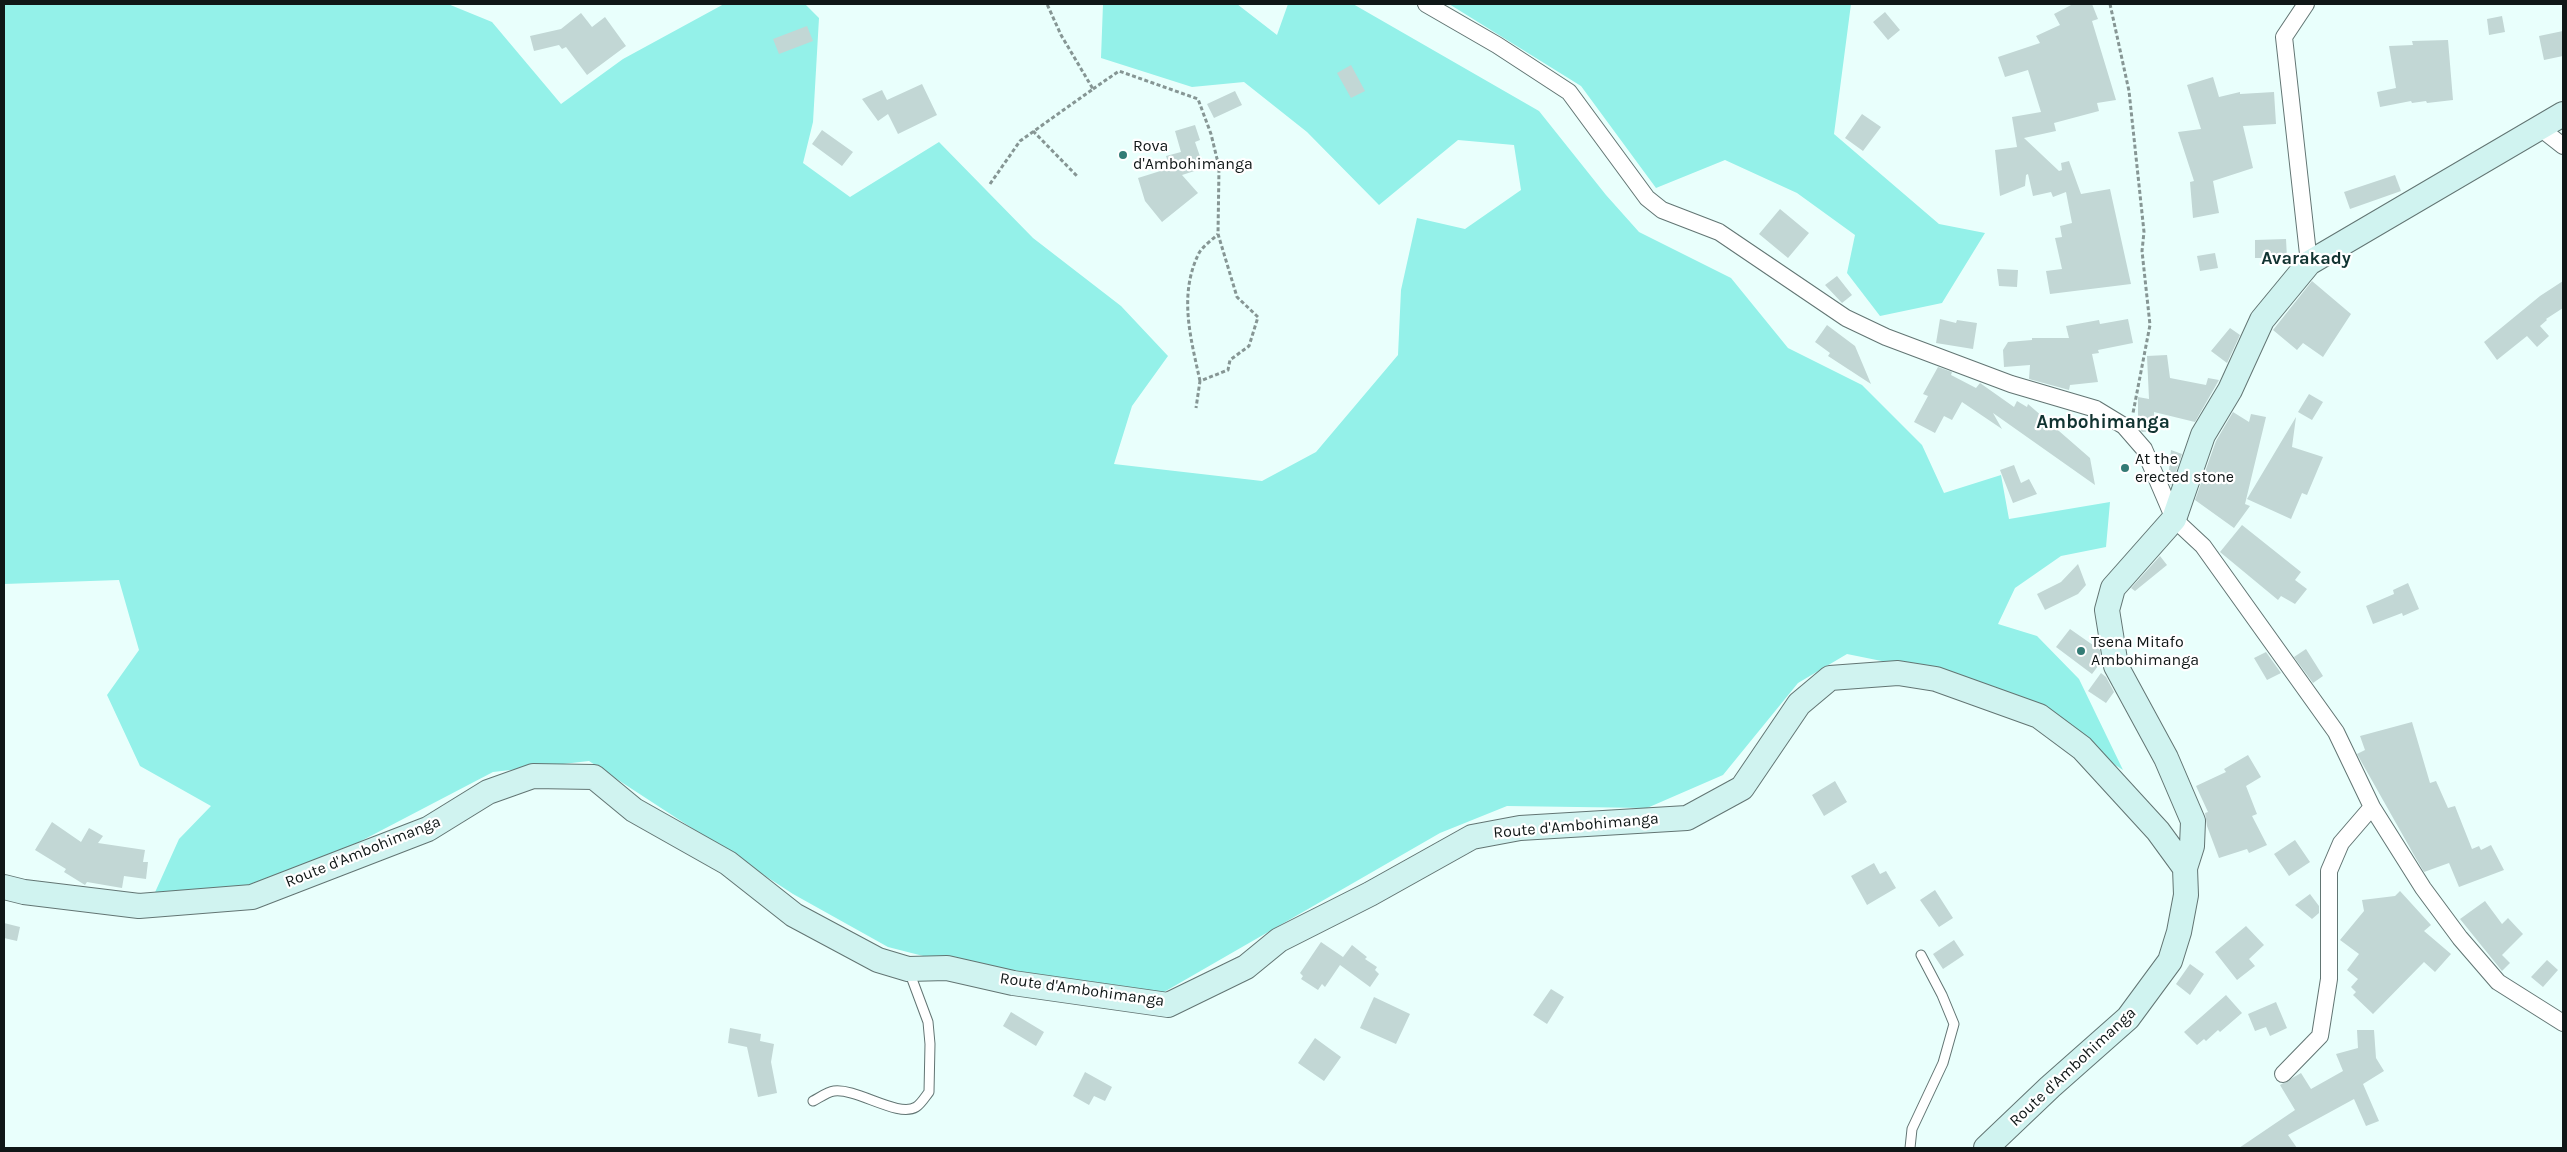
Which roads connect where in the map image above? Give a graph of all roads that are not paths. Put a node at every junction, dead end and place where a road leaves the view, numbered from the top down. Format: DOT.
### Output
graph roads {
  1 [pos="1426,4"];
  2 [pos="2306,4"];
  3 [pos="2563,114"];
  4 [pos="2540,128"];
  5 [pos="2563,146"];
  6 [pos="2310,263"];
  7 [pos="2174,519"];
  8 [pos="2372,807"];
  9 [pos="2185,868"];
  10 [pos="4,887"];
  11 [pos="1921,955"];
  12 [pos="908,969"];
  13 [pos="2563,1023"];
  14 [pos="2283,1074"];
  15 [pos="813,1101"];
  16 [pos="1910,1148"];
  17 [pos="1986,1148"];
  1 -- 7 [label="street"];
  2 -- 6 [label="street"];
  3 -- 4 [label="street"];
  4 -- 5 [label="street"];
  4 -- 6 [label="street"];
  6 -- 7 [label="street"];
  7 -- 8 [label="street"];
  7 -- 9 [label="street, Route d'Ambohimanga"];
  8 -- 13 [label="street"];
  8 -- 14 [label="street"];
  9 -- 12 [label="street, Route d'Ambohimanga"];
  9 -- 17 [label="street, Route d'Ambohimanga"];
  10 -- 12 [label="street, Route d'Ambohimanga"];
  11 -- 16 [label="lane"];
  12 -- 15 [label="lane"];
}
